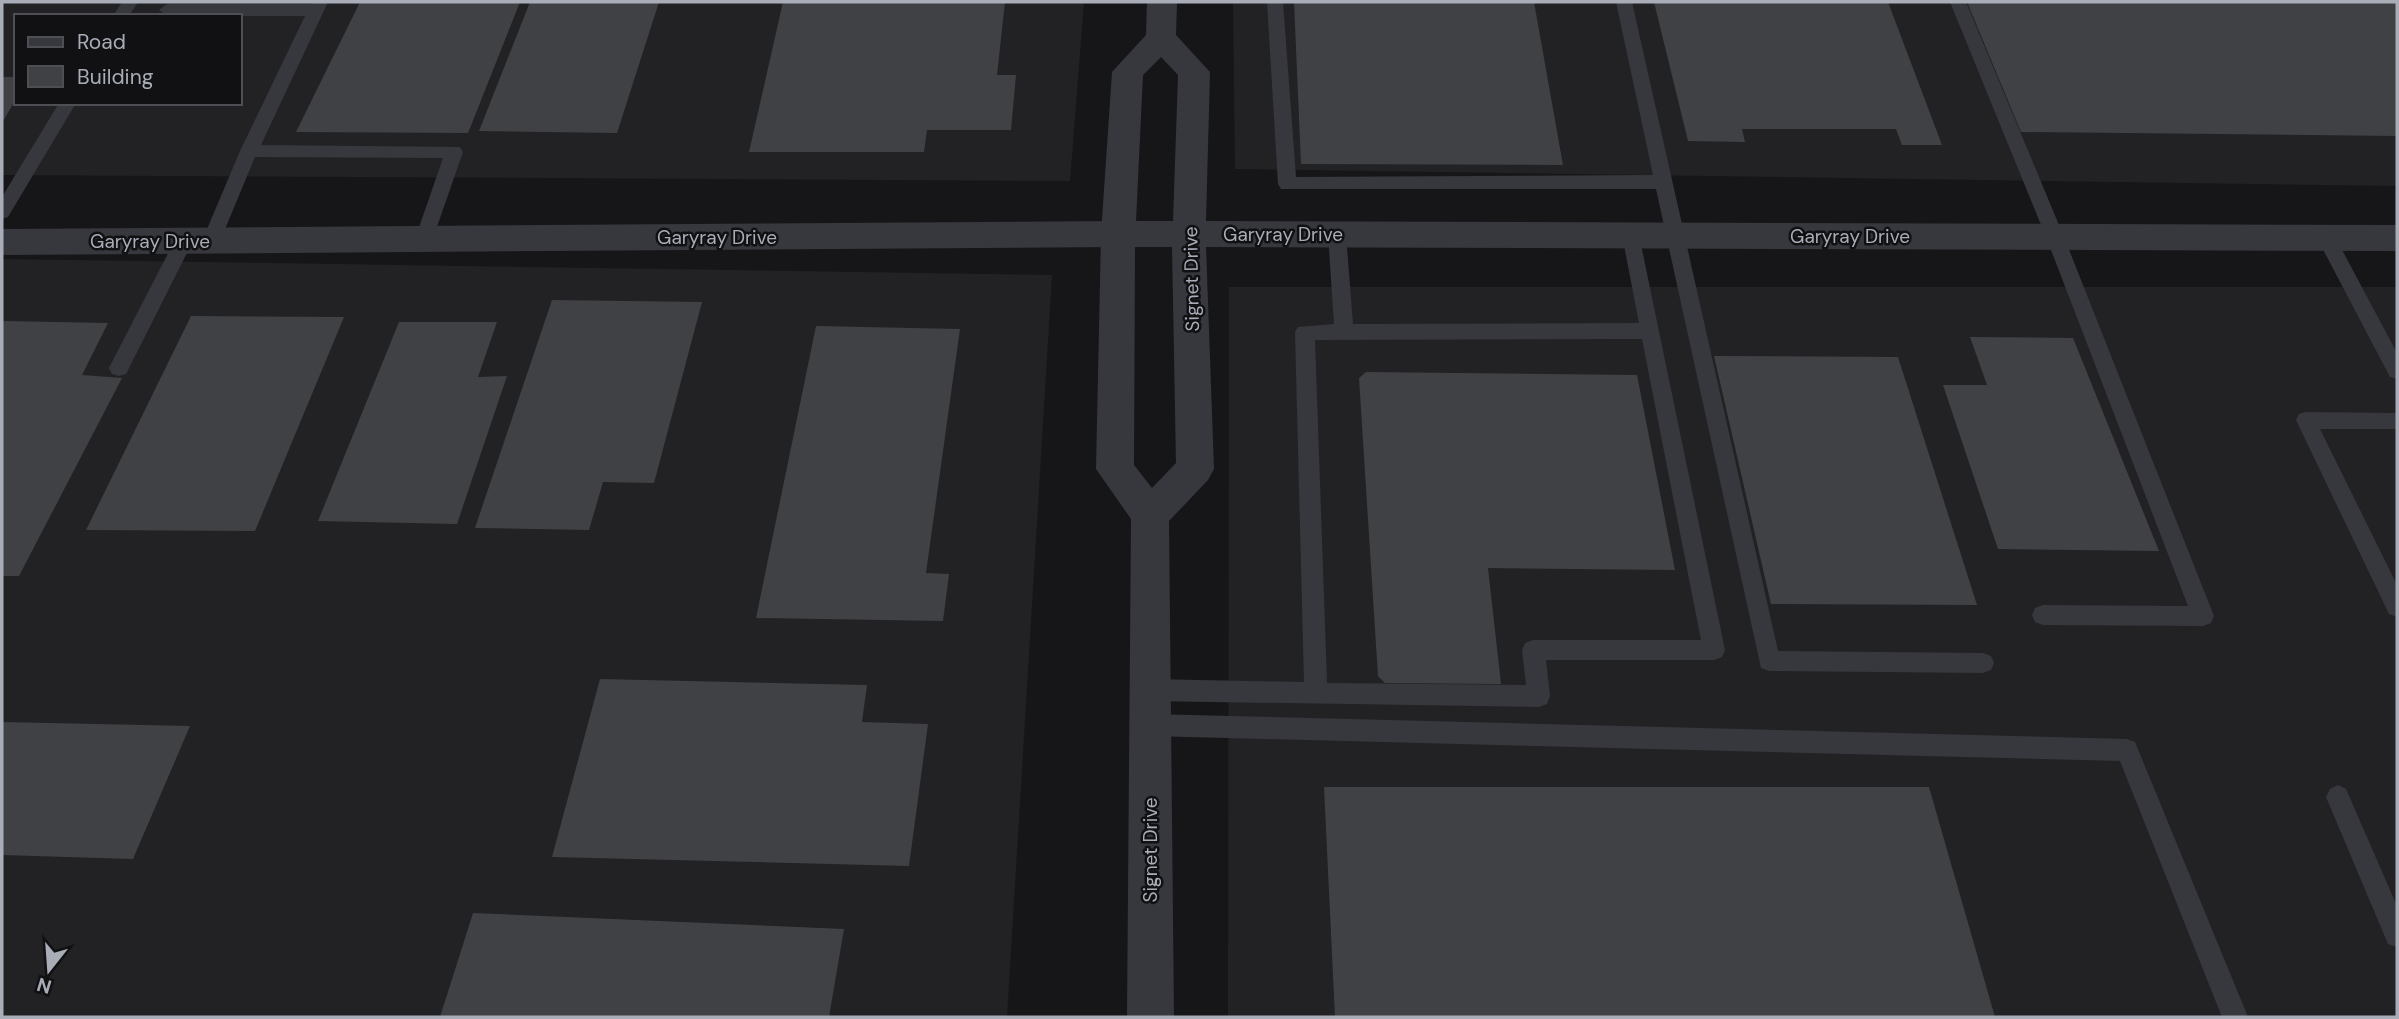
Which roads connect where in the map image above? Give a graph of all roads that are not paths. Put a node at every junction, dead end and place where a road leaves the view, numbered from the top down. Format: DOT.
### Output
graph roads {
  1 [pos="1162,2"];
  2 [pos="1275,2"];
  3 [pos="1624,2"];
  4 [pos="1958,2"];
  5 [pos="318,6"];
  6 [pos="167,10"];
  7 [pos="1161,38"];
  8 [pos="67,105"];
  9 [pos="249,151"];
  10 [pos="1662,182"];
  11 [pos="2,212"];
  12 [pos="1118,234"];
  13 [pos="1189,234"];
  14 [pos="1337,234"];
  15 [pos="1631,235"];
  16 [pos="1676,236"];
  17 [pos="2055,237"];
  18 [pos="2326,238"];
  19 [pos="2397,238"];
  20 [pos="424,239"];
  21 [pos="197,241"];
  22 [pos="2,242"];
  23 [pos="1650,331"];
  24 [pos="1344,332"];
  25 [pos="2390,343"];
  26 [pos="119,368"];
  27 [pos="2397,371"];
  28 [pos="2397,421"];
  29 [pos="1150,515"];
  30 [pos="2397,607"];
  31 [pos="2043,615"];
  32 [pos="1983,663"];
  33 [pos="1316,693"];
  34 [pos="1150,708"];
  35 [pos="2338,797"];
  36 [pos="2397,935"];
  37 [pos="1150,1017"];
  38 [pos="2235,1017"];
  1 -- 7 [label="street"];
  2 -- 10 [label="lane"];
  3 -- 10 [label="lane"];
  4 -- 17 [label="lane"];
  5 -- 6 [label="lane"];
  5 -- 9 [label="lane"];
  7 -- 12 [label="street"];
  7 -- 13 [label="street, Signet Drive"];
  8 -- 11 [label="lane"];
  9 -- 20 [label="lane"];
  9 -- 21 [label="lane"];
  10 -- 16 [label="lane"];
  12 -- 13 [label="street, Garyray Drive"];
  12 -- 20 [label="street, Garyray Drive"];
  12 -- 29 [label="street"];
  13 -- 14 [label="street, Garyray Drive"];
  13 -- 29 [label="street, Signet Drive"];
  14 -- 15 [label="street, Garyray Drive"];
  14 -- 24 [label="lane"];
  15 -- 16 [label="street, Garyray Drive"];
  15 -- 23 [label="lane"];
  16 -- 17 [label="street, Garyray Drive"];
  16 -- 32 [label="lane"];
  17 -- 18 [label="street, Garyray Drive"];
  17 -- 31 [label="lane"];
  18 -- 19 [label="street, Garyray Drive"];
  18 -- 25 [label="lane"];
  20 -- 21 [label="street, Garyray Drive"];
  21 -- 22 [label="street, Garyray Drive"];
  21 -- 26 [label="lane"];
  23 -- 24 [label="lane"];
  23 -- 33 [label="lane"];
  24 -- 33 [label="lane"];
  25 -- 27 [label="lane"];
  28 -- 30 [label="lane"];
  29 -- 34 [label="street, Signet Drive"];
  33 -- 34 [label="lane"];
  34 -- 37 [label="street, Signet Drive"];
  34 -- 38 [label="lane"];
  35 -- 36 [label="lane"];
}
